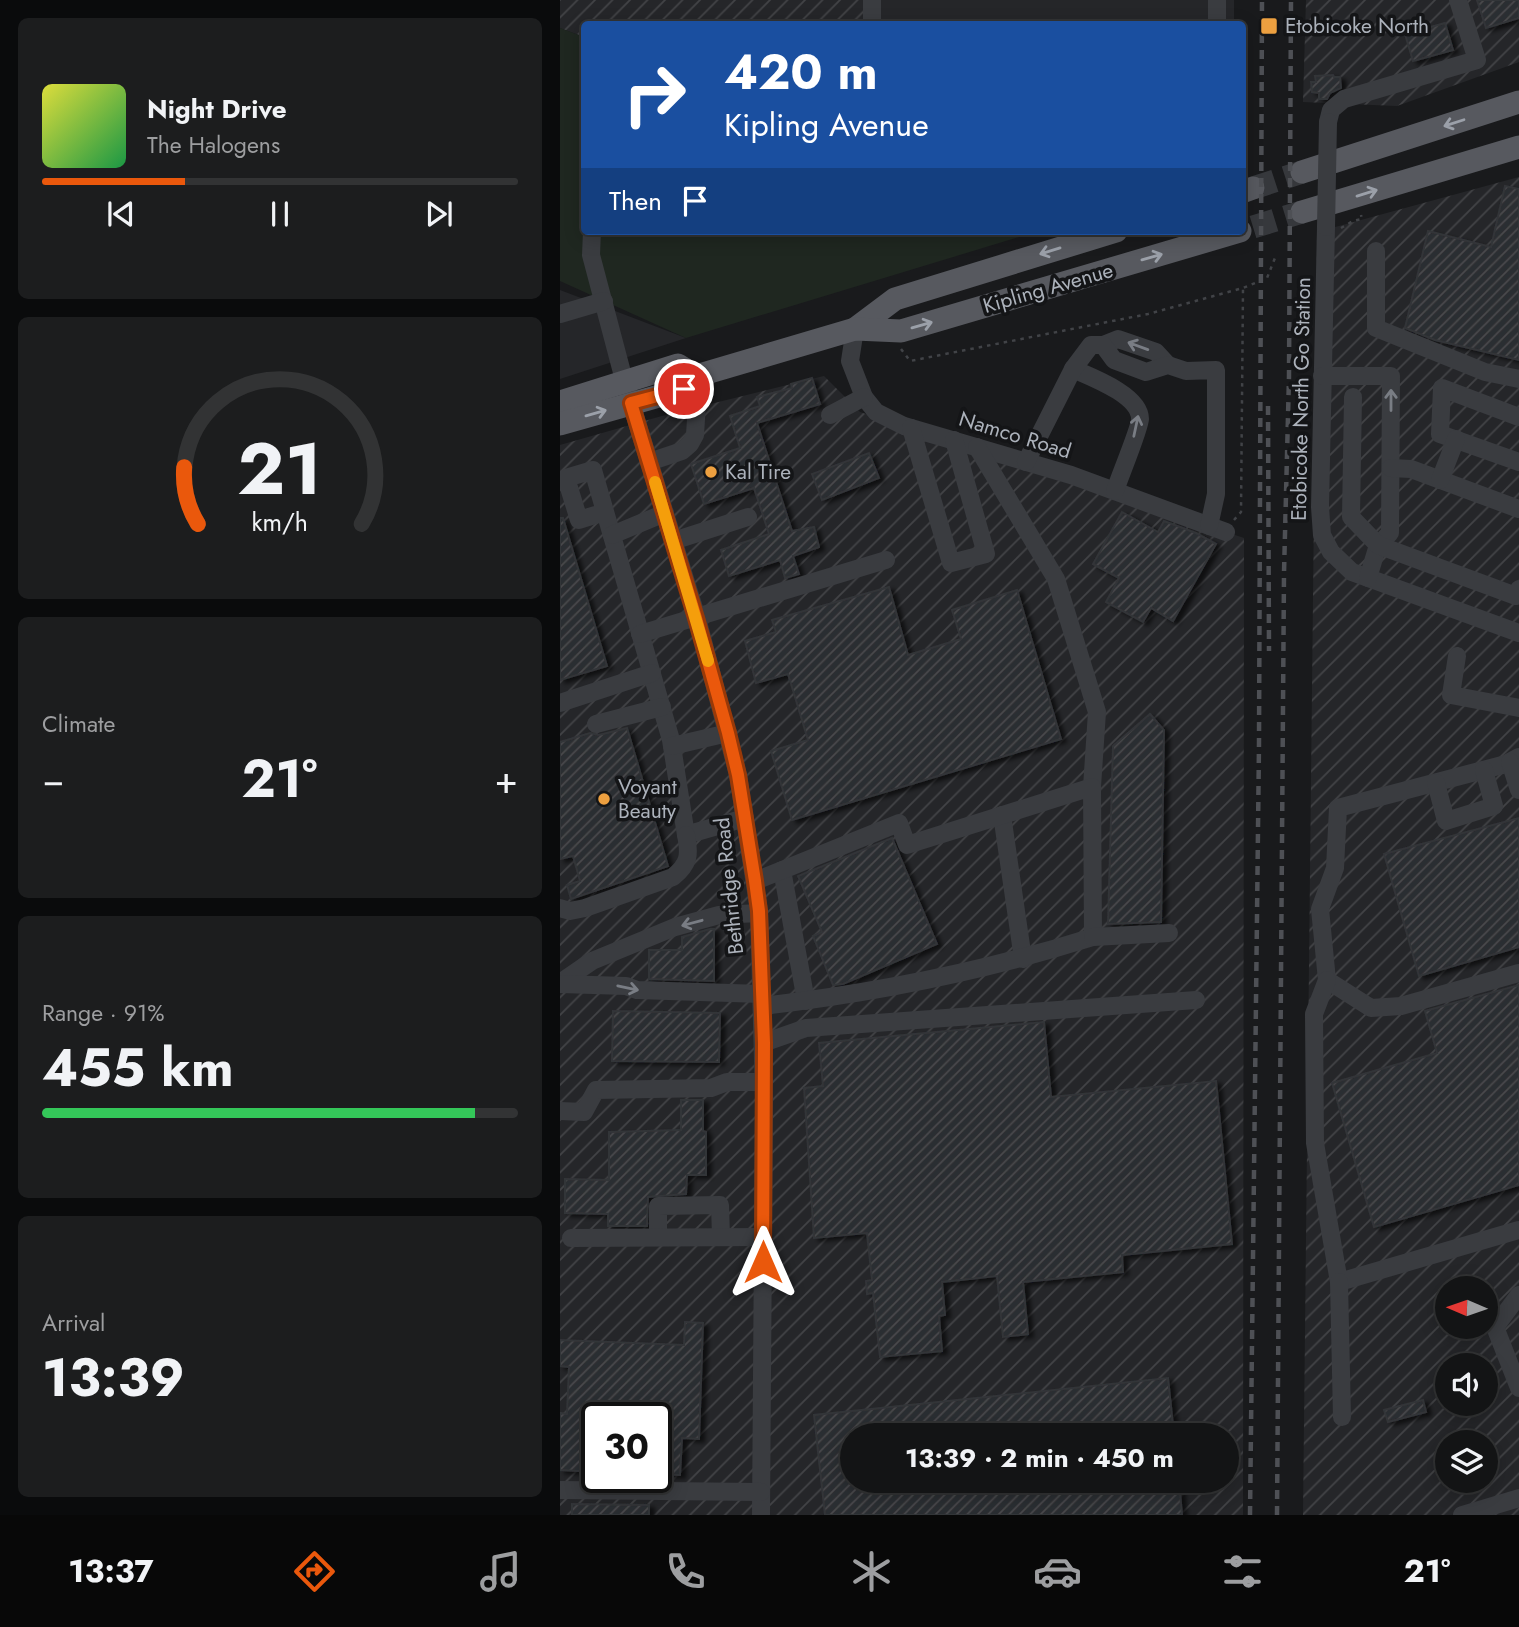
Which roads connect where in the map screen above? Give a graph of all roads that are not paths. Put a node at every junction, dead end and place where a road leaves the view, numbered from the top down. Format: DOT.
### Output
graph roads {
  1 [pos="872,0"];
  2 [pos="1217,0"];
  3 [pos="1458,0"];
  4 [pos="872,21"];
  5 [pos="1217,21"];
  6 [pos="1519,102"];
  7 [pos="1519,147"];
  8 [pos="1302,172"];
  9 [pos="1302,212"];
  10 [pos="592,235"];
  11 [pos="1103,235"];
  12 [pos="1225,235"];
  13 [pos="1376,251"];
  14 [pos="604,301"];
  15 [pos="560,314"];
  16 [pos="855,329"];
  17 [pos="1073,369"];
  18 [pos="701,375"];
  19 [pos="1322,376"];
  20 [pos="1519,379"];
  21 [pos="624,380"];
  22 [pos="864,397"];
  23 [pos="1353,397"];
  24 [pos="560,402"];
  25 [pos="631,403"];
  26 [pos="830,415"];
  27 [pos="1519,417"];
  28 [pos="1322,422"];
  29 [pos="1353,422"];
  30 [pos="560,424"];
  31 [pos="911,428"];
  32 [pos="1456,439"];
  33 [pos="954,440"];
  34 [pos="977,447"];
  35 [pos="649,462"];
  36 [pos="1026,462"];
  37 [pos="1519,462"];
  38 [pos="1391,468"];
  39 [pos="1440,480"];
  40 [pos="1115,491"];
  41 [pos="1519,509"];
  42 [pos="605,512"];
  43 [pos="665,513"];
  44 [pos="748,517"];
  45 [pos="612,535"];
  46 [pos="673,541"];
  47 [pos="1378,545"];
  48 [pos="886,560"];
  49 [pos="1368,578"];
  50 [pos="1519,589"];
  51 [pos="696,618"];
  52 [pos="1519,633"];
  53 [pos="640,634"];
  54 [pos="1457,656"];
  55 [pos="652,673"];
  56 [pos="560,703"];
  57 [pos="662,707"];
  58 [pos="1519,708"];
  59 [pos="596,724"];
  60 [pos="728,733"];
  61 [pos="672,746"];
  62 [pos="1514,760"];
  63 [pos="1484,770"];
  64 [pos="1436,783"];
  65 [pos="1092,787"];
  66 [pos="1519,790"];
  67 [pos="1002,815"];
  68 [pos="745,818"];
  69 [pos="686,835"];
  70 [pos="782,870"];
  71 [pos="755,881"];
  72 [pos="560,908"];
  73 [pos="759,913"];
  74 [pos="1170,933"];
  75 [pos="1093,937"];
  76 [pos="1023,959"];
  77 [pos="1519,973"];
  78 [pos="1327,980"];
  79 [pos="560,984"];
  80 [pos="762,1000"];
  81 [pos="1196,1000"];
  82 [pos="806,1001"];
  83 [pos="764,1043"];
  84 [pos="764,1082"];
  85 [pos="560,1111"];
  86 [pos="1519,1231"];
  87 [pos="658,1237"];
  88 [pos="721,1237"];
  89 [pos="763,1237"];
  90 [pos="571,1238"];
  91 [pos="1339,1282"];
  92 [pos="1519,1295"];
  93 [pos="1519,1388"];
  94 [pos="1342,1417"];
  95 [pos="560,1490"];
  96 [pos="761,1492"];
  97 [pos="1519,1498"];
  98 [pos="761,1515"];
  99 [pos="1462,1515"];
  1 -- 4 [label="street"];
  2 -- 5 [label="street"];
  3 -- 19 [label="street, Etobicoke North Go Station, bridge"];
  6 -- 8 [label="main road, one-way"];
  9 -- 7 [label="main road, one-way"];
  10 -- 14 [label="street, Bethridge Road"];
  11 -- 16 [label="main road, Kipling Avenue, one-way"];
  16 -- 12 [label="main road, Kipling Avenue, one-way"];
  13 -- 20 [label="street"];
  14 -- 15 [label="street"];
  14 -- 21 [label="street, Bethridge Road"];
  16 -- 18 [label="main road, Kipling Avenue"];
  16 -- 22 [label="street, Namco Road"];
  17 -- 36 [label="street"];
  40 -- 17 [label="street, one-way"];
  40 -- 17 [label="street, Namco Road, one-way"];
  18 -- 21 [label="main road, Kipling Avenue"];
  18 -- 25 [label="main road, Kipling Avenue"];
  18 -- 35 [label="street"];
  19 -- 28 [label="street, Etobicoke North Go Station"];
  38 -- 19 [label="street, one-way"];
  21 -- 24 [label="main road, Kipling Avenue"];
  21 -- 25 [label="street, Bethridge Road"];
  22 -- 26 [label="street"];
  22 -- 31 [label="street, Namco Road"];
  23 -- 29 [label="street"];
  30 -- 25 [label="main road, Kipling Avenue, one-way"];
  25 -- 35 [label="street, Bethridge Road"];
  27 -- 32 [label="street"];
  28 -- 29 [label="street"];
  28 -- 49 [label="street, Etobicoke North Go Station"];
  29 -- 47 [label="street"];
  31 -- 33 [label="street, Namco Road"];
  31 -- 33 [label="street"];
  32 -- 37 [label="street"];
  32 -- 39 [label="street"];
  33 -- 34 [label="street, Namco Road"];
  34 -- 36 [label="street, Namco Road"];
  34 -- 65 [label="street"];
  35 -- 43 [label="street, Bethridge Road"];
  36 -- 40 [label="street, Namco Road"];
  38 -- 39 [label="street"];
  38 -- 47 [label="street"];
  39 -- 41 [label="street"];
  42 -- 45 [label="street"];
  43 -- 45 [label="street"];
  43 -- 46 [label="street, Bethridge Road"];
  44 -- 46 [label="street"];
  45 -- 53 [label="street"];
  46 -- 51 [label="street, Bethridge Road"];
  47 -- 49 [label="street"];
  47 -- 50 [label="street"];
  48 -- 51 [label="street"];
  49 -- 52 [label="street, Etobicoke North Go Station"];
  51 -- 53 [label="street"];
  51 -- 60 [label="street, Bethridge Road"];
  53 -- 55 [label="street"];
  54 -- 58 [label="street"];
  55 -- 56 [label="street"];
  55 -- 57 [label="street"];
  57 -- 59 [label="street"];
  57 -- 61 [label="street"];
  60 -- 61 [label="street"];
  60 -- 68 [label="street, Bethridge Road"];
  61 -- 69 [label="street"];
  62 -- 63 [label="street"];
  62 -- 66 [label="street"];
  63 -- 64 [label="street"];
  63 -- 64 [label="street"];
  64 -- 78 [label="street"];
  65 -- 67 [label="street"];
  65 -- 75 [label="street"];
  67 -- 70 [label="street"];
  67 -- 76 [label="street"];
  68 -- 69 [label="street"];
  68 -- 71 [label="street, Bethridge Road"];
  69 -- 72 [label="street"];
  70 -- 71 [label="street"];
  70 -- 82 [label="street"];
  71 -- 73 [label="street, Bethridge Road"];
  73 -- 79 [label="street, one-way"];
  73 -- 80 [label="street, Bethridge Road"];
  74 -- 75 [label="street"];
  75 -- 76 [label="street"];
  76 -- 82 [label="street"];
  77 -- 78 [label="street"];
  78 -- 91 [label="street"];
  79 -- 80 [label="street, one-way"];
  80 -- 82 [label="street"];
  80 -- 83 [label="street, Bethridge Road"];
  81 -- 83 [label="street"];
  83 -- 84 [label="street, Bethridge Road"];
  84 -- 85 [label="street"];
  84 -- 89 [label="street, Bethridge Road"];
  86 -- 91 [label="street"];
  87 -- 88 [label="street"];
  87 -- 88 [label="street"];
  87 -- 90 [label="street"];
  88 -- 89 [label="street"];
  89 -- 96 [label="street, Bethridge Road"];
  91 -- 94 [label="street"];
  92 -- 93 [label="street"];
  95 -- 96 [label="street"];
  96 -- 98 [label="street, Bethridge Road"];
  97 -- 99 [label="street"];
}
